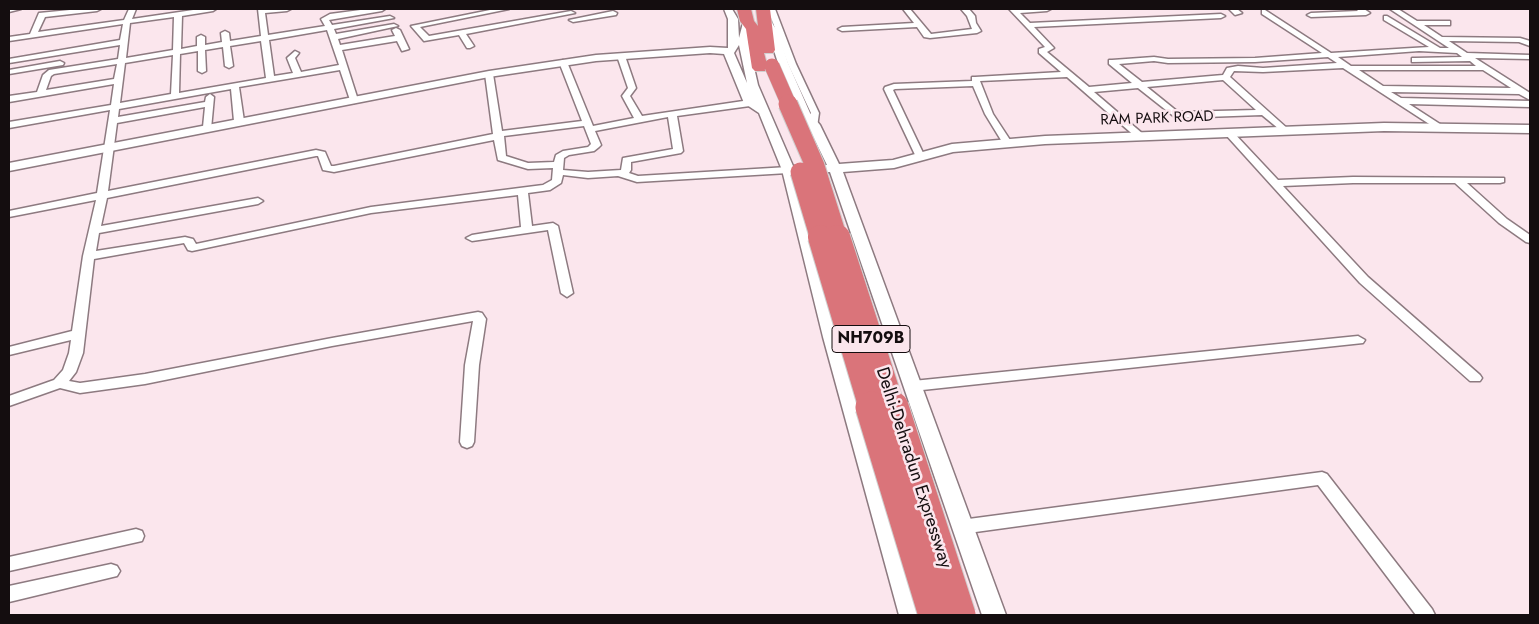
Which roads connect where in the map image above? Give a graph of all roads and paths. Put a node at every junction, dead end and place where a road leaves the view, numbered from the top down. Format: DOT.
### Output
graph roads {
  1 [pos="17,9"];
  2 [pos="97,9"];
  3 [pos="132,9"];
  4 [pos="213,9"];
  5 [pos="287,9"];
  6 [pos="504,9"];
  7 [pos="728,9"];
  8 [pos="906,9"];
  9 [pos="965,9"];
  10 [pos="1047,9"];
  11 [pos="1360,9"];
  12 [pos="1394,9"];
  13 [pos="9,10"];
  14 [pos="261,10"];
  15 [pos="1014,10"];
  16 [pos="340,12"];
  17 [pos="386,12"];
  18 [pos="766,12"];
  19 [pos="1266,12"];
  20 [pos="613,13"];
  21 [pos="178,14"];
  22 [pos="745,15"];
  23 [pos="1311,15"];
  24 [pos="1221,16"];
  25 [pos="572,17"];
  26 [pos="1387,18"];
  27 [pos="127,22"];
  28 [pos="1415,23"];
  29 [pos="1447,23"];
  30 [pos="328,25"];
  31 [pos="919,25"];
  32 [pos="1028,25"];
  33 [pos="394,26"];
  34 [pos="842,29"];
  35 [pos="461,32"];
  36 [pos="225,33"];
  37 [pos="34,34"];
  38 [pos="201,37"];
  39 [pos="334,37"];
  40 [pos="265,38"];
  41 [pos="400,38"];
  42 [pos="1440,38"];
  43 [pos="9,39"];
  44 [pos="226,44"];
  45 [pos="1530,44"];
  46 [pos="470,46"];
  47 [pos="201,48"];
  48 [pos="337,48"];
  49 [pos="405,48"];
  50 [pos="1436,50"];
  51 [pos="176,51"];
  52 [pos="295,53"];
  53 [pos="730,53"];
  54 [pos="1329,55"];
  55 [pos="1465,55"];
  56 [pos="621,56"];
  57 [pos="1530,56"];
  58 [pos="122,59"];
  59 [pos="9,61"];
  60 [pos="563,62"];
  61 [pos="230,66"];
  62 [pos="342,66"];
  63 [pos="1346,66"];
  64 [pos="9,67"];
  65 [pos="1486,68"];
  66 [pos="9,72"];
  67 [pos="202,72"];
  68 [pos="762,73"];
  69 [pos="298,74"];
  70 [pos="489,74"];
  71 [pos="1068,74"];
  72 [pos="1225,77"];
  73 [pos="270,79"];
  74 [pos="976,83"];
  75 [pos="235,85"];
  76 [pos="1139,85"];
  77 [pos="1381,89"];
  78 [pos="211,90"];
  79 [pos="1087,90"];
  80 [pos="1522,91"];
  81 [pos="41,94"];
  82 [pos="175,96"];
  83 [pos="1530,97"];
  84 [pos="9,99"];
  85 [pos="354,100"];
  86 [pos="1400,101"];
  87 [pos="750,102"];
  88 [pos="210,104"];
  89 [pos="1530,104"];
  90 [pos="116,106"];
  91 [pos="764,111"];
  92 [pos="1263,112"];
  93 [pos="672,114"];
  94 [pos="639,119"];
  95 [pos="113,120"];
  96 [pos="239,121"];
  97 [pos="9,125"];
  98 [pos="590,126"];
  99 [pos="208,127"];
  100 [pos="1440,128"];
  101 [pos="1530,129"];
  102 [pos="1284,131"];
  103 [pos="1229,132"];
  104 [pos="498,135"];
  105 [pos="1140,136"];
  106 [pos="1007,143"];
  107 [pos="109,147"];
  108 [pos="920,157"];
  109 [pos="9,167"];
  110 [pos="558,169"];
  111 [pos="836,169"];
  112 [pos="788,170"];
  113 [pos="623,174"];
  114 [pos="1458,180"];
  115 [pos="1500,180"];
  116 [pos="1274,182"];
  117 [pos="524,191"];
  118 [pos="102,195"];
  119 [pos="258,201"];
  120 [pos="9,214"];
  121 [pos="527,230"];
  122 [pos="94,231"];
  123 [pos="472,238"];
  124 [pos="1530,240"];
  125 [pos="89,256"];
  126 [pos="567,293"];
  127 [pos="79,334"];
  128 [pos="1358,340"];
  129 [pos="9,351"];
  130 [pos="1475,378"];
  131 [pos="59,384"];
  132 [pos="913,386"];
  133 [pos="9,401"];
  134 [pos="467,442"];
  135 [pos="961,527"];
  136 [pos="136,536"];
  137 [pos="9,564"];
  138 [pos="111,571"];
  139 [pos="9,594"];
  140 [pos="911,615"];
  141 [pos="934,615"];
  142 [pos="960,615"];
  143 [pos="994,615"];
  144 [pos="1426,615"];
  1 -- 13 [label="street"];
  2 -- 37 [label="street"];
  3 -- 27 [label="street"];
  4 -- 21 [label="street"];
  5 -- 14 [label="street"];
  6 -- 35 [label="street"];
  7 -- 53 [label="street"];
  8 -- 31 [label="street"];
  9 -- 31 [label="street"];
  10 -- 15 [label="street"];
  11 -- 23 [label="street"];
  12 -- 28 [label="street"];
  14 -- 40 [label="street"];
  15 -- 32 [label="street"];
  16 -- 17 [label="street"];
  16 -- 30 [label="street"];
  17 -- 30 [label="street"];
  17 -- 33 [label="street"];
  18 -- 68 [label="highway, Delhi-Dehradun Expressway / NH709B"];
  18 -- 111 [label="street"];
  19 -- 54 [label="street"];
  20 -- 25 [label="street"];
  21 -- 27 [label="street"];
  21 -- 51 [label="street"];
  22 -- 68 [label="highway, Delhi-Dehradun Expressway / NH709B"];
  24 -- 32 [label="street"];
  25 -- 35 [label="street"];
  26 -- 50 [label="street"];
  27 -- 37 [label="street"];
  27 -- 58 [label="street"];
  28 -- 29 [label="street"];
  28 -- 42 [label="street"];
  30 -- 39 [label="street"];
  30 -- 40 [label="street"];
  31 -- 34 [label="street"];
  32 -- 71 [label="street"];
  33 -- 39 [label="street"];
  33 -- 41 [label="street"];
  35 -- 46 [label="street"];
  36 -- 44 [label="street"];
  37 -- 43 [label="street"];
  38 -- 47 [label="street"];
  39 -- 48 [label="street"];
  40 -- 44 [label="street"];
  40 -- 73 [label="street"];
  41 -- 48 [label="street"];
  41 -- 49 [label="street"];
  42 -- 45 [label="street"];
  42 -- 55 [label="street"];
  44 -- 47 [label="street"];
  44 -- 61 [label="street"];
  47 -- 51 [label="street"];
  47 -- 67 [label="street"];
  48 -- 62 [label="street"];
  50 -- 54 [label="street"];
  50 -- 55 [label="street"];
  51 -- 58 [label="street"];
  51 -- 82 [label="street"];
  52 -- 69 [label="street"];
  53 -- 56 [label="street"];
  53 -- 87 [label="street"];
  54 -- 63 [label="street"];
  54 -- 76 [label="street"];
  55 -- 57 [label="street"];
  55 -- 63 [label="street"];
  55 -- 65 [label="street"];
  56 -- 60 [label="street"];
  56 -- 94 [label="street"];
  58 -- 59 [label="street"];
  58 -- 64 [label="street"];
  58 -- 66 [label="street"];
  58 -- 81 [label="street"];
  58 -- 81 [label="street"];
  58 -- 90 [label="street"];
  60 -- 70 [label="street"];
  60 -- 98 [label="street"];
  62 -- 69 [label="street"];
  62 -- 85 [label="street"];
  63 -- 65 [label="street"];
  63 -- 72 [label="street"];
  63 -- 77 [label="street"];
  65 -- 80 [label="street"];
  68 -- 91 [label="street"];
  68 -- 141 [label="highway, Delhi-Dehradun Expressway / NH709B, bridge"];
  68 -- 142 [label="highway, Delhi-Dehradun Expressway / NH709B, bridge"];
  69 -- 73 [label="street"];
  70 -- 85 [label="street"];
  70 -- 104 [label="street"];
  71 -- 74 [label="street"];
  71 -- 79 [label="street"];
  72 -- 76 [label="street"];
  72 -- 92 [label="street"];
  73 -- 75 [label="street"];
  74 -- 106 [label="street"];
  74 -- 108 [label="street"];
  75 -- 78 [label="street"];
  75 -- 96 [label="street"];
  76 -- 79 [label="street"];
  76 -- 92 [label="street"];
  77 -- 80 [label="street"];
  77 -- 86 [label="street"];
  78 -- 82 [label="street"];
  78 -- 88 [label="street"];
  79 -- 105 [label="street"];
  80 -- 83 [label="street"];
  81 -- 84 [label="street"];
  82 -- 90 [label="street"];
  85 -- 96 [label="street"];
  86 -- 89 [label="street"];
  86 -- 100 [label="street"];
  87 -- 91 [label="street"];
  87 -- 93 [label="street"];
  88 -- 95 [label="street"];
  88 -- 99 [label="street"];
  90 -- 95 [label="street"];
  90 -- 97 [label="street"];
  91 -- 112 [label="street"];
  92 -- 102 [label="street"];
  93 -- 94 [label="street"];
  93 -- 113 [label="street"];
  94 -- 98 [label="street"];
  95 -- 107 [label="street"];
  96 -- 99 [label="street"];
  98 -- 104 [label="street"];
  98 -- 110 [label="street"];
  99 -- 107 [label="street"];
  100 -- 101 [label="street, RAM PARK ROAD"];
  100 -- 102 [label="street, RAM PARK ROAD"];
  102 -- 103 [label="street, RAM PARK ROAD"];
  103 -- 105 [label="street, RAM PARK ROAD"];
  103 -- 116 [label="street"];
  104 -- 110 [label="street"];
  104 -- 118 [label="street"];
  105 -- 106 [label="street, RAM PARK ROAD"];
  106 -- 108 [label="street, RAM PARK ROAD"];
  107 -- 109 [label="street"];
  107 -- 118 [label="street"];
  108 -- 111 [label="street, RAM PARK ROAD"];
  110 -- 113 [label="street"];
  110 -- 117 [label="street"];
  111 -- 112 [label="street, RAM PARK ROAD"];
  111 -- 132 [label="street"];
  112 -- 113 [label="street"];
  112 -- 140 [label="street"];
  114 -- 115 [label="street"];
  114 -- 116 [label="street"];
  114 -- 124 [label="street"];
  116 -- 130 [label="street"];
  117 -- 121 [label="street"];
  117 -- 125 [label="street"];
  118 -- 120 [label="street"];
  118 -- 122 [label="street"];
  119 -- 122 [label="street"];
  121 -- 123 [label="street"];
  121 -- 126 [label="street"];
  122 -- 125 [label="street"];
  125 -- 127 [label="street"];
  127 -- 129 [label="street"];
  127 -- 131 [label="street"];
  128 -- 132 [label="street"];
  131 -- 133 [label="street"];
  131 -- 134 [label="street"];
  132 -- 135 [label="street"];
  135 -- 143 [label="street"];
  135 -- 144 [label="street"];
  136 -- 137 [label="street"];
  138 -- 139 [label="street"];
}
